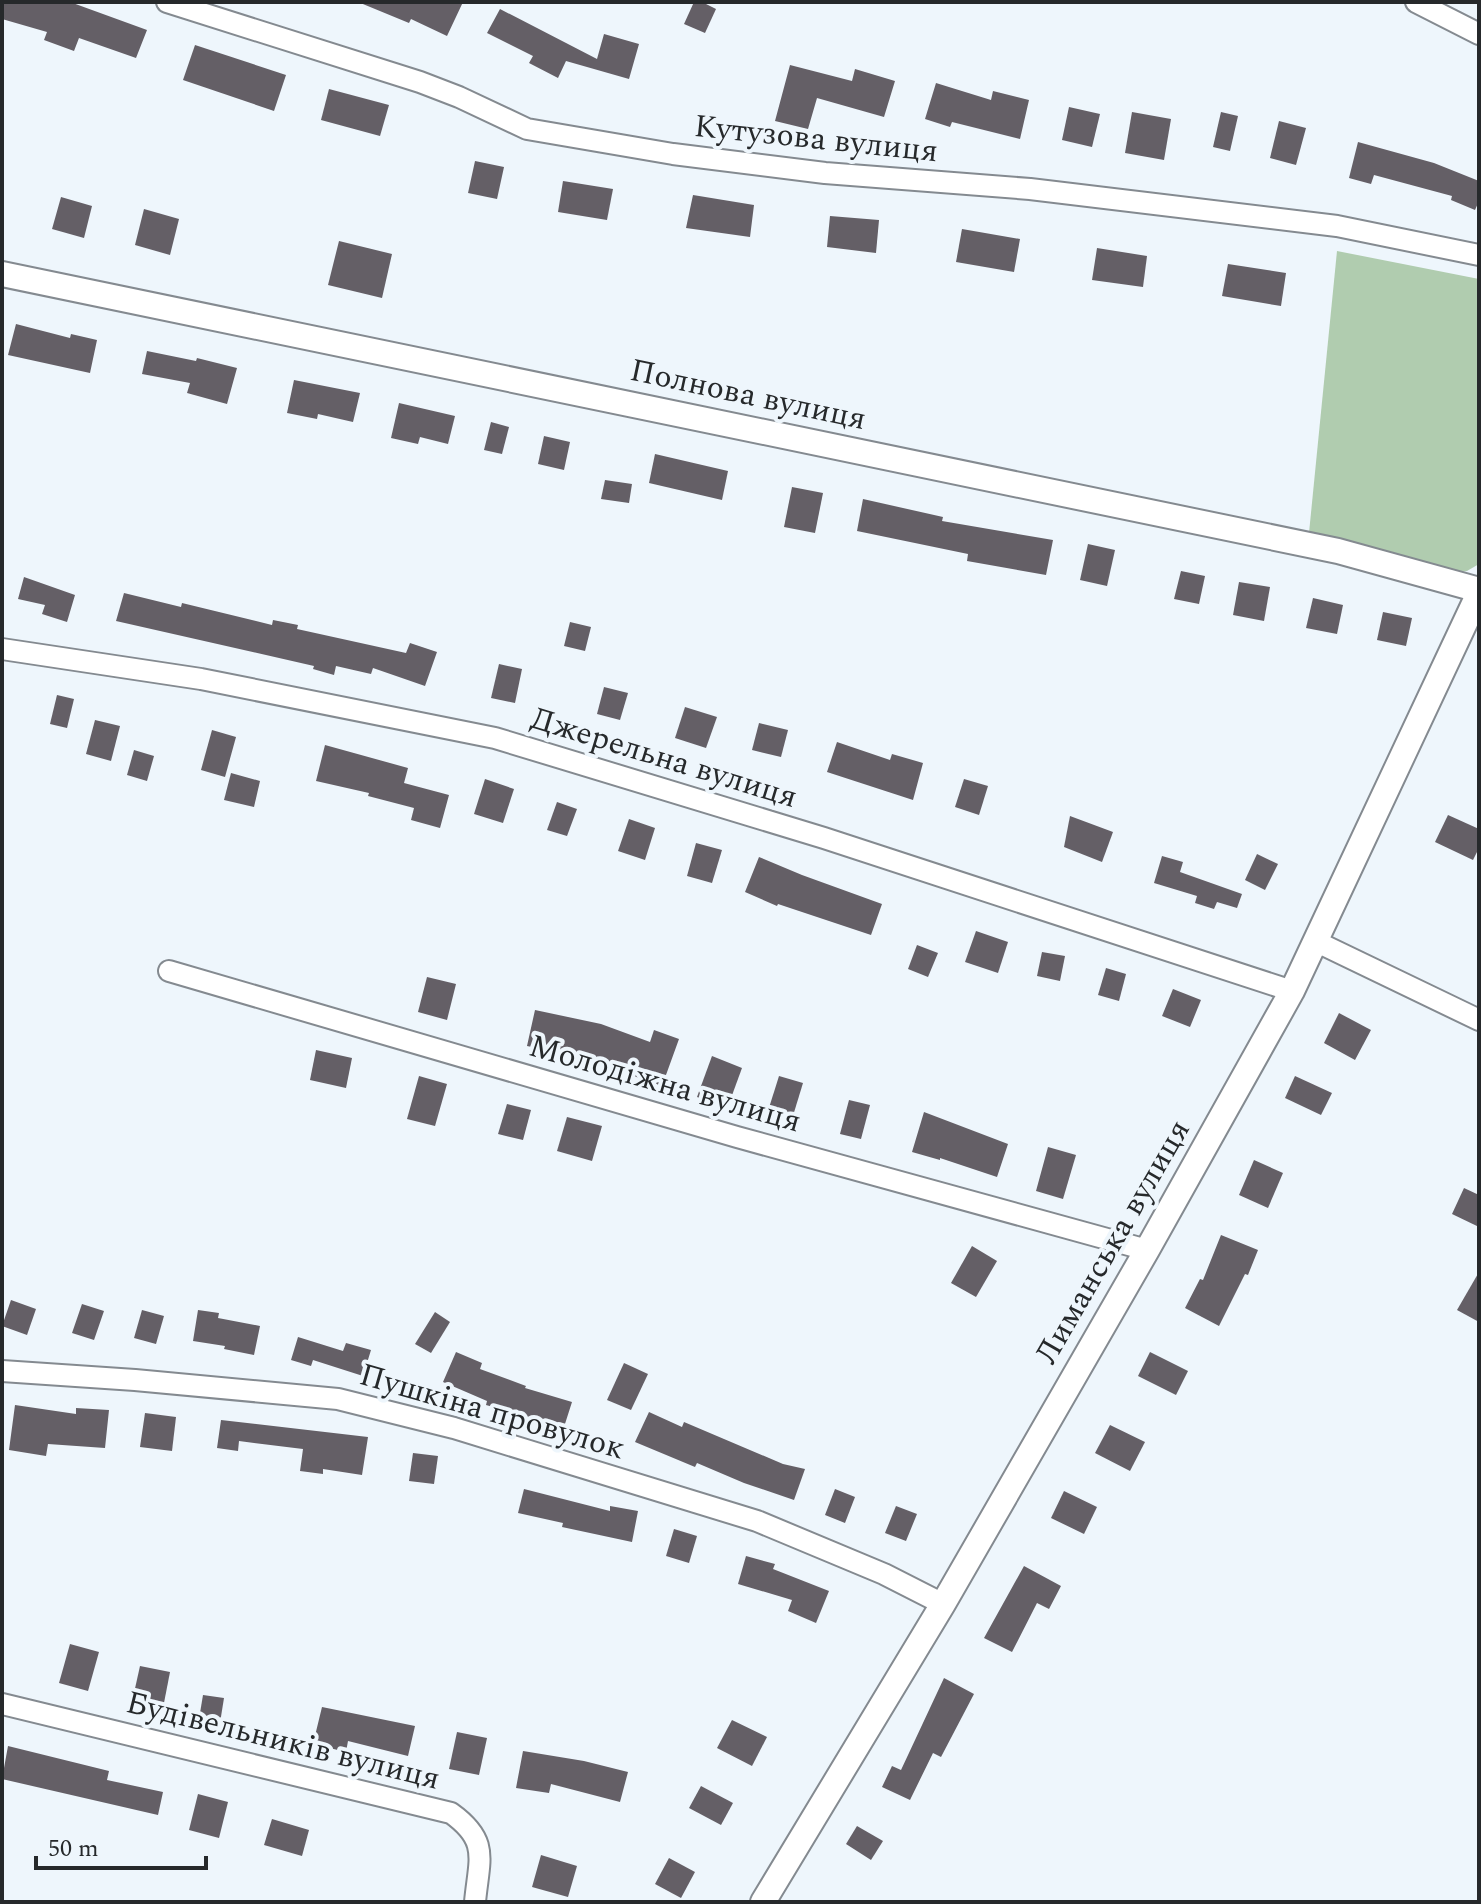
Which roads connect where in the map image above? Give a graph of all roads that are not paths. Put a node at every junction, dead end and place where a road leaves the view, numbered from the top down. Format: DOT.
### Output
graph roads {
  1 [pos="167,2"];
  2 [pos="1416,2"];
  3 [pos="1479,34"];
  4 [pos="1479,255"];
  5 [pos="2,274"];
  6 [pos="1479,592"];
  7 [pos="2,649"];
  8 [pos="1317,942"];
  9 [pos="169,971"];
  10 [pos="1292,991"];
  11 [pos="1479,1020"];
  12 [pos="1147,1250"];
  13 [pos="2,1371"];
  14 [pos="943,1604"];
  15 [pos="2,1704"];
  16 [pos="475,1902"];
  17 [pos="763,1902"];
  1 -- 4 [label="street, Кутузова вулиця"];
  2 -- 3 [label="street"];
  5 -- 6 [label="street, Полнова вулиця"];
  6 -- 8 [label="street, Лиманська вулиця"];
  7 -- 10 [label="street, Джерельна вулиця"];
  8 -- 10 [label="street, Лиманська вулиця"];
  8 -- 11 [label="street"];
  9 -- 12 [label="street, Молодіжна вулиця"];
  10 -- 12 [label="street, Лиманська вулиця"];
  12 -- 14 [label="street, Лиманська вулиця"];
  13 -- 14 [label="street, Пушкіна провулок"];
  14 -- 17 [label="street, Лиманська вулиця"];
  15 -- 16 [label="street, Будівельників вулиця"];
}
